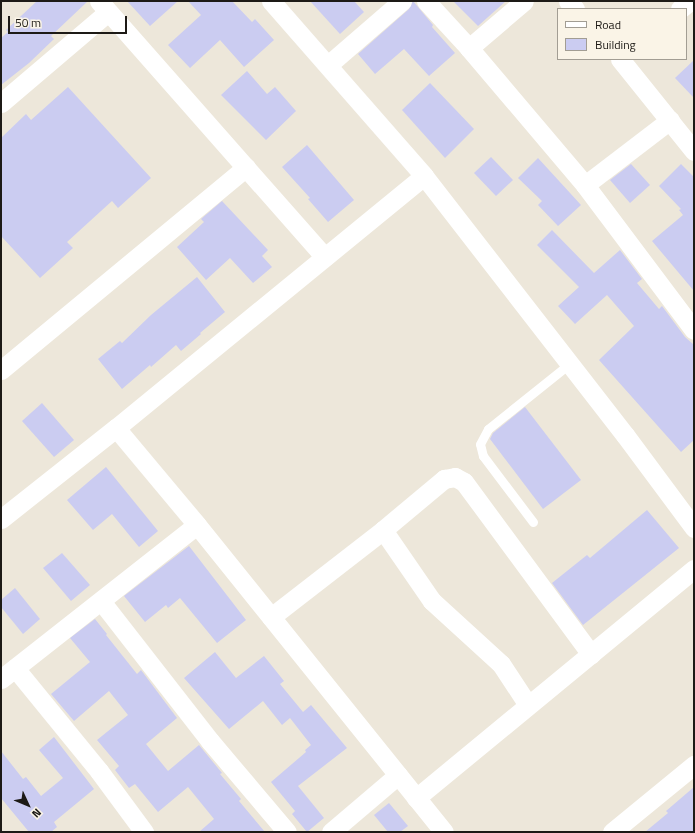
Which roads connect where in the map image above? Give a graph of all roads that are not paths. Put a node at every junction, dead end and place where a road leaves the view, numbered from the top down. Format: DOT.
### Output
graph roads {
  1 [pos="271,1"];
  2 [pos="402,1"];
  3 [pos="426,1"];
  4 [pos="524,1"];
  5 [pos="690,1"];
  6 [pos="104,6"];
  7 [pos="681,8"];
  8 [pos="469,48"];
  9 [pos="622,60"];
  10 [pos="328,65"];
  11 [pos="1,103"];
  12 [pos="670,120"];
  13 [pos="694,151"];
  14 [pos="246,167"];
  15 [pos="424,176"];
  16 [pos="585,185"];
  17 [pos="325,257"];
  18 [pos="694,330"];
  19 [pos="569,364"];
  20 [pos="1,370"];
  21 [pos="116,428"];
  22 [pos="1,519"];
  23 [pos="533,522"];
  24 [pos="197,525"];
  25 [pos="694,528"];
  26 [pos="383,530"];
  27 [pos="694,569"];
  28 [pos="101,601"];
  29 [pos="271,617"];
  30 [pos="590,654"];
  31 [pos="8,674"];
  32 [pos="528,706"];
  33 [pos="694,765"];
  34 [pos="398,775"];
  35 [pos="416,798"];
  36 [pos="144,832"];
  37 [pos="287,832"];
  38 [pos="331,832"];
  39 [pos="444,832"];
  40 [pos="612,832"];
  1 -- 10 [label="street"];
  2 -- 10 [label="street"];
  3 -- 8 [label="street"];
  4 -- 8 [label="street"];
  5 -- 7 [label="street"];
  6 -- 11 [label="street"];
  6 -- 14 [label="street"];
  8 -- 16 [label="street"];
  9 -- 12 [label="street"];
  10 -- 15 [label="street"];
  12 -- 13 [label="street"];
  12 -- 16 [label="street"];
  14 -- 17 [label="street"];
  14 -- 20 [label="street"];
  15 -- 17 [label="street"];
  15 -- 19 [label="street"];
  16 -- 18 [label="street"];
  17 -- 21 [label="street"];
  19 -- 23 [label="lane"];
  19 -- 25 [label="street"];
  21 -- 22 [label="street"];
  21 -- 24 [label="street"];
  24 -- 28 [label="street"];
  24 -- 29 [label="street"];
  26 -- 29 [label="street"];
  26 -- 30 [label="street"];
  26 -- 32 [label="street"];
  27 -- 30 [label="street"];
  28 -- 31 [label="street"];
  28 -- 37 [label="street"];
  29 -- 34 [label="street"];
  30 -- 32 [label="street"];
  31 -- 36 [label="street"];
  32 -- 35 [label="street"];
  33 -- 40 [label="street"];
  34 -- 35 [label="street"];
  34 -- 38 [label="street"];
  35 -- 39 [label="street"];
}
